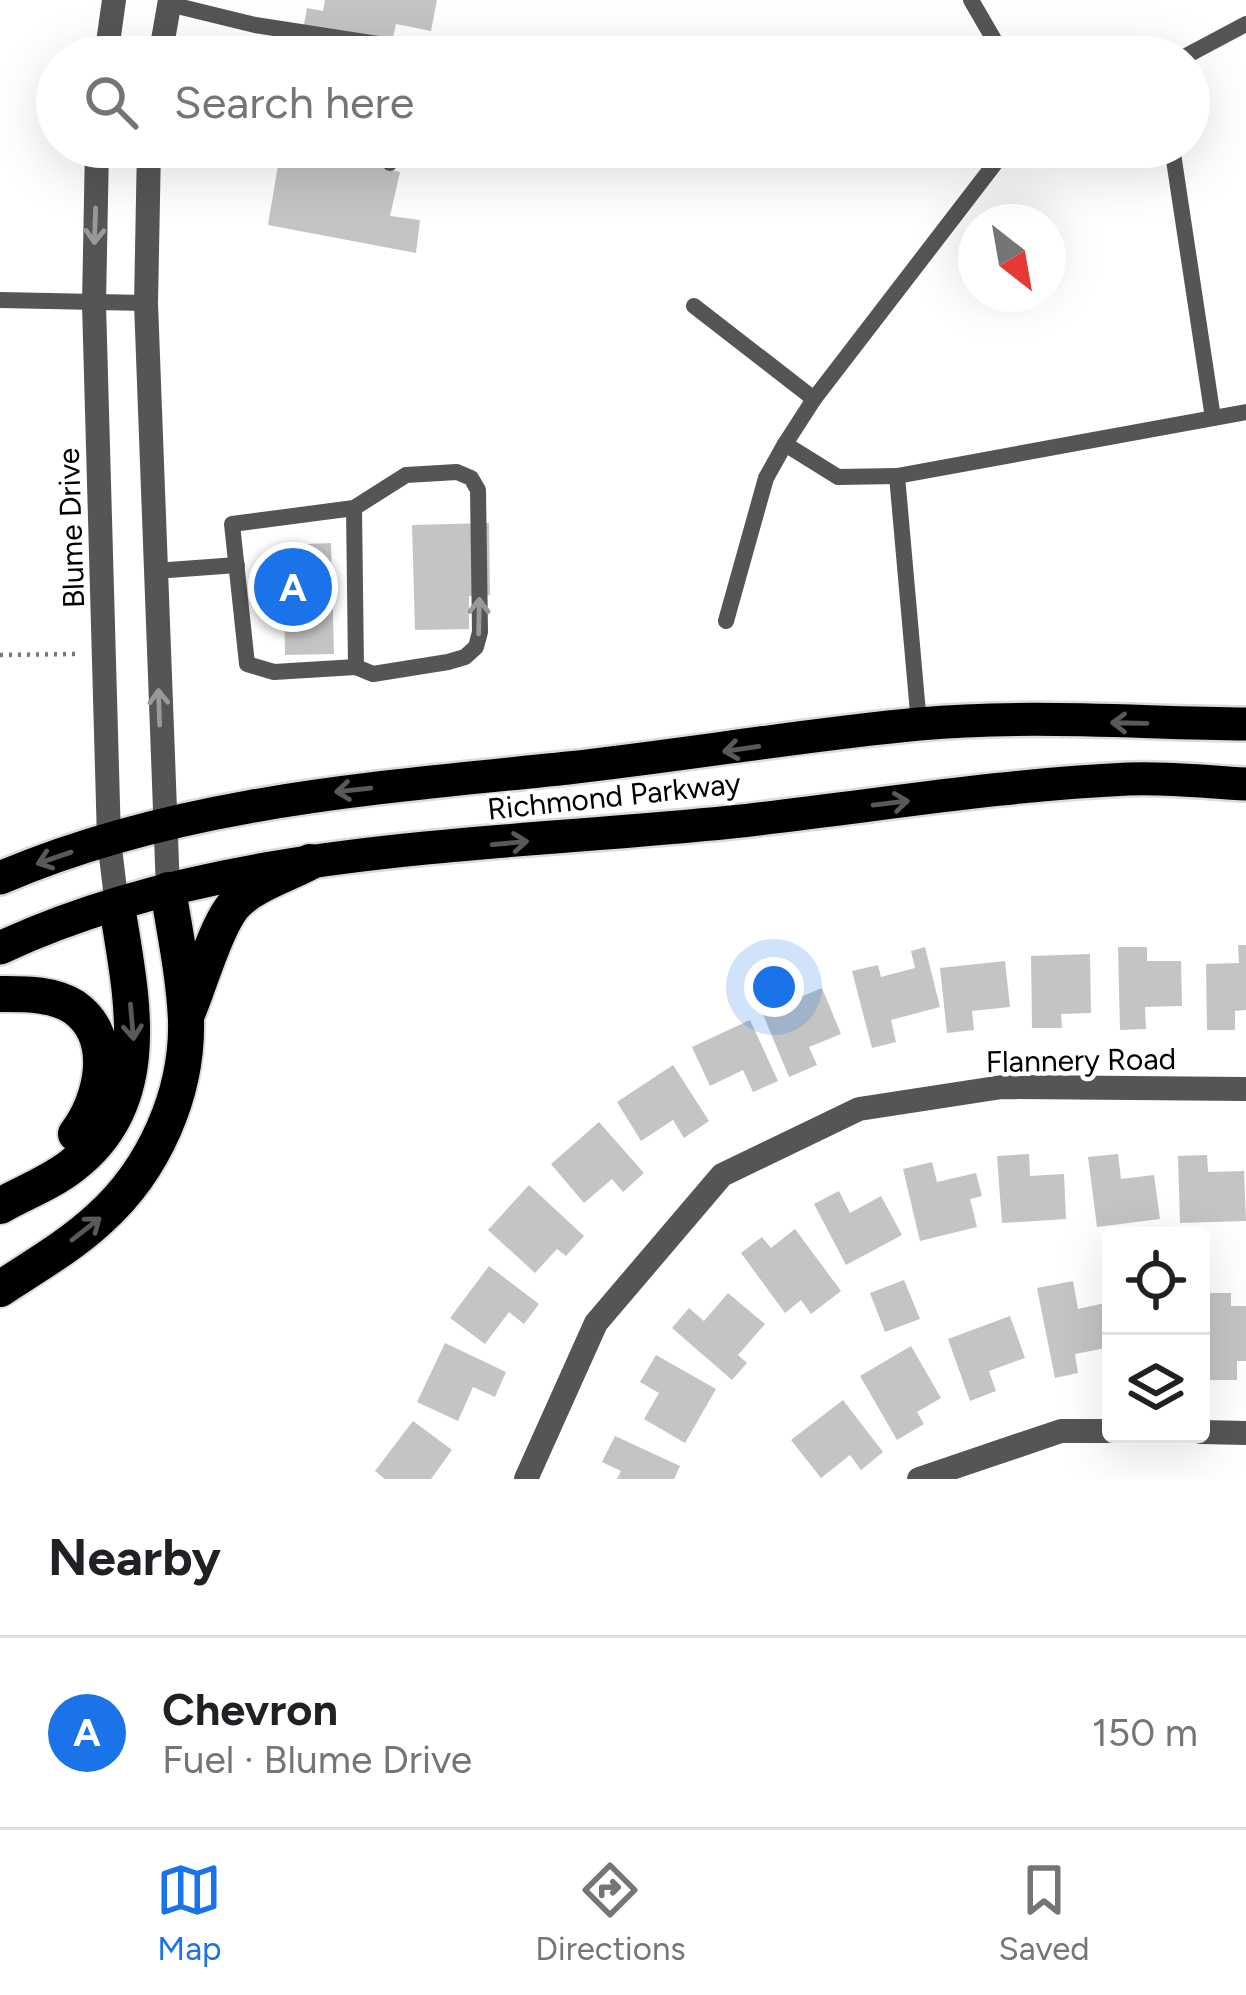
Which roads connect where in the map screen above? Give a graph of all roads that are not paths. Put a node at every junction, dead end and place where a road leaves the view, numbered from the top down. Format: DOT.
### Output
graph roads {
  1 [pos="114,0"];
  2 [pos="971,0"];
  3 [pos="170,2"];
  4 [pos="1246,24"];
  5 [pos="109,36"];
  6 [pos="164,36"];
  7 [pos="316,36"];
  8 [pos="992,36"];
  9 [pos="1210,43"];
  10 [pos="97,168"];
  11 [pos="149,168"];
  12 [pos="991,168"];
  13 [pos="1175,168"];
  14 [pos="0,300"];
  15 [pos="146,303"];
  16 [pos="94,304"];
  17 [pos="694,306"];
  18 [pos="814,399"];
  19 [pos="1246,412"];
  20 [pos="1214,418"];
  21 [pos="785,444"];
  22 [pos="897,476"];
  23 [pos="354,508"];
  24 [pos="237,566"];
  25 [pos="155,571"];
  26 [pos="726,621"];
  27 [pos="356,668"];
  28 [pos="919,724"];
  29 [pos="1246,724"];
  30 [pos="1246,784"];
  31 [pos="163,824"];
  32 [pos="109,840"];
  33 [pos="310,862"];
  34 [pos="0,878"];
  35 [pos="168,890"];
  36 [pos="117,906"];
  37 [pos="0,948"];
  38 [pos="0,994"];
  39 [pos="186,1018"];
  40 [pos="1246,1089"];
  41 [pos="38,1184"];
  42 [pos="0,1207"];
  43 [pos="0,1288"];
  44 [pos="1102,1431"];
  45 [pos="1210,1432"];
  46 [pos="1246,1433"];
  47 [pos="526,1479"];
  48 [pos="919,1479"];
  1 -- 5 [label="street"];
  2 -- 8 [label="lane"];
  3 -- 6 [label="street"];
  3 -- 7 [label="lane"];
  4 -- 9 [label="lane"];
  10 -- 16 [label="street, Blume Drive, one-way"];
  11 -- 15 [label="street"];
  12 -- 18 [label="lane"];
  13 -- 20 [label="lane"];
  14 -- 16 [label="lane"];
  15 -- 16 [label="lane"];
  15 -- 25 [label="street"];
  16 -- 32 [label="street, Blume Drive"];
  17 -- 18 [label="lane"];
  18 -- 21 [label="lane"];
  19 -- 20 [label="lane"];
  20 -- 22 [label="lane"];
  21 -- 22 [label="lane"];
  21 -- 26 [label="lane"];
  22 -- 28 [label="lane"];
  23 -- 24 [label="lane"];
  23 -- 27 [label="lane"];
  27 -- 23 [label="lane, one-way"];
  24 -- 25 [label="lane"];
  24 -- 27 [label="lane"];
  31 -- 25 [label="street, one-way"];
  29 -- 28 [label="highway, Richmond Parkway, one-way"];
  28 -- 31 [label="highway, Richmond Parkway, one-way"];
  33 -- 30 [label="highway, Richmond Parkway, one-way"];
  31 -- 32 [label="highway, Richmond Parkway"];
  31 -- 35 [label="street"];
  32 -- 34 [label="highway, Richmond Parkway, one-way"];
  32 -- 36 [label="street, Blume Drive"];
  33 -- 35 [label="highway, Richmond Parkway"];
  33 -- 39 [label="highway"];
  35 -- 36 [label="highway, Richmond Parkway"];
  35 -- 39 [label="highway"];
  36 -- 37 [label="highway, Richmond Parkway"];
  36 -- 41 [label="highway, one-way"];
  38 -- 41 [label="highway"];
  43 -- 39 [label="highway, one-way"];
  40 -- 47 [label="street, Flannery Road"];
  41 -- 42 [label="highway"];
  44 -- 48 [label="street"];
  45 -- 46 [label="street"];
}
